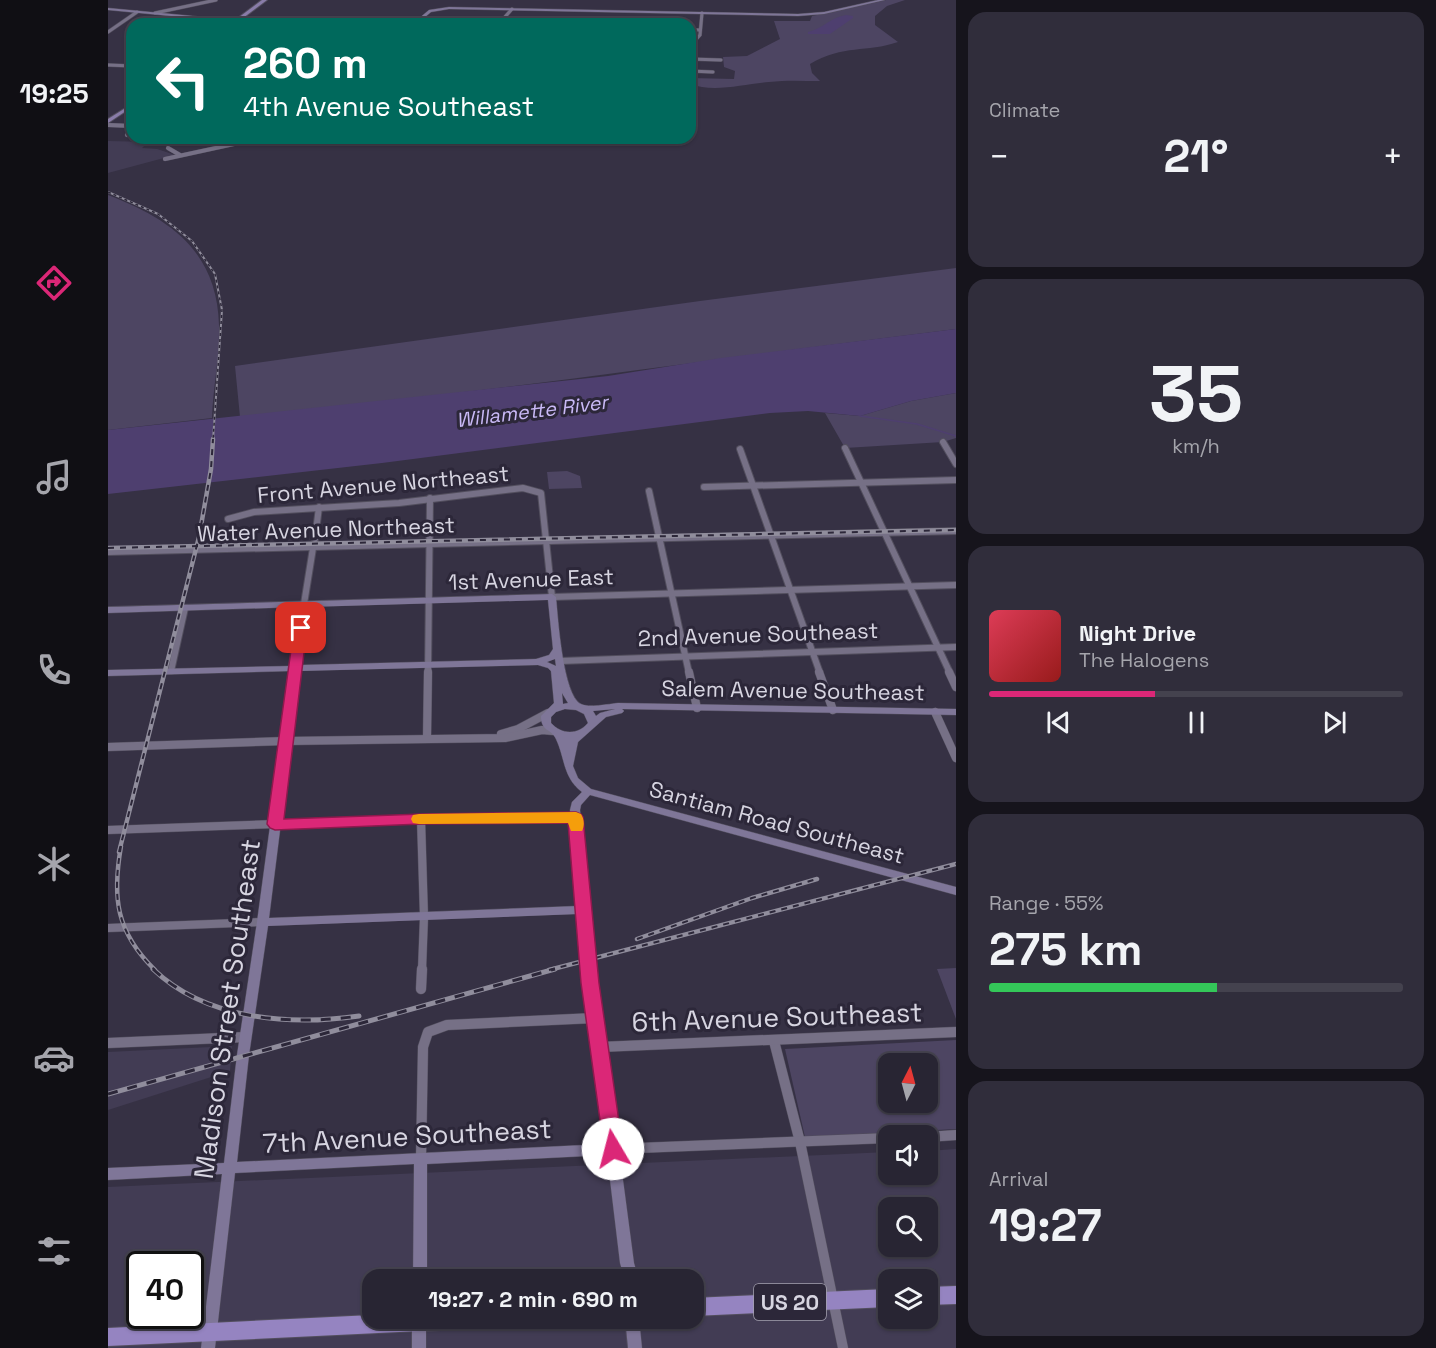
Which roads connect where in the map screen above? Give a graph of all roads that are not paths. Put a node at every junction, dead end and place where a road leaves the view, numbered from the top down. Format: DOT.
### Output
graph roads {
  1 [pos="216,0"];
  2 [pos="265,0"];
  3 [pos="883,0"];
  4 [pos="176,1"];
  5 [pos="202,4"];
  6 [pos="185,6"];
  7 [pos="206,6"];
  8 [pos="108,9"];
  9 [pos="512,9"];
  10 [pos="136,12"];
  11 [pos="155,13"];
  12 [pos="702,13"];
  13 [pos="128,18"];
  14 [pos="198,18"];
  15 [pos="239,18"];
  16 [pos="421,18"];
  17 [pos="502,18"];
  18 [pos="126,19"];
  19 [pos="696,30"];
  20 [pos="700,30"];
  21 [pos="108,32"];
  22 [pos="696,39"];
  23 [pos="696,59"];
  24 [pos="721,60"];
  25 [pos="108,65"];
  26 [pos="126,66"];
  27 [pos="696,71"];
  28 [pos="713,72"];
  29 [pos="126,110"];
  30 [pos="108,123"];
  31 [pos="126,127"];
  32 [pos="233,144"];
  33 [pos="168,148"];
  34 [pos="180,155"];
  35 [pos="165,159"];
  36 [pos="943,442"];
  37 [pos="845,448"];
  38 [pos="740,449"];
  39 [pos="956,464"];
  40 [pos="956,480"];
  41 [pos="860,483"];
  42 [pos="753,486"];
  43 [pos="704,488"];
  44 [pos="649,491"];
  45 [pos="430,498"];
  46 [pos="319,507"];
  47 [pos="228,519"];
  48 [pos="956,530"];
  49 [pos="883,532"];
  50 [pos="771,534"];
  51 [pos="657,537"];
  52 [pos="315,539"];
  53 [pos="545,541"];
  54 [pos="430,544"];
  55 [pos="313,548"];
  56 [pos="108,552"];
  57 [pos="956,585"];
  58 [pos="909,586"];
  59 [pos="790,590"];
  60 [pos="670,593"];
  61 [pos="552,597"];
  62 [pos="428,601"];
  63 [pos="304,604"];
  64 [pos="185,608"];
  65 [pos="108,610"];
  66 [pos="956,647"];
  67 [pos="938,648"];
  68 [pos="558,649"];
  69 [pos="813,652"];
  70 [pos="684,656"];
  71 [pos="560,661"];
  72 [pos="537,662"];
  73 [pos="429,664"];
  74 [pos="295,668"];
  75 [pos="171,671"];
  76 [pos="108,673"];
  77 [pos="956,687"];
  78 [pos="630,707"];
  79 [pos="580,708"];
  80 [pos="697,708"];
  81 [pos="551,710"];
  82 [pos="833,710"];
  83 [pos="935,712"];
  84 [pos="956,712"];
  85 [pos="593,723"];
  86 [pos="555,732"];
  87 [pos="581,734"];
  88 [pos="427,738"];
  89 [pos="481,738"];
  90 [pos="286,741"];
  91 [pos="108,747"];
  92 [pos="956,758"];
  93 [pos="569,762"];
  94 [pos="588,791"];
  95 [pos="576,817"];
  96 [pos="422,819"];
  97 [pos="275,824"];
  98 [pos="108,830"];
  99 [pos="956,891"];
  100 [pos="583,910"];
  101 [pos="424,916"];
  102 [pos="263,922"];
  103 [pos="108,928"];
  104 [pos="421,989"];
  105 [pos="595,1018"];
  106 [pos="956,1032"];
  107 [pos="246,1037"];
  108 [pos="774,1041"];
  109 [pos="108,1043"];
  110 [pos="600,1047"];
  111 [pos="956,1135"];
  112 [pos="938,1136"];
  113 [pos="878,1138"];
  114 [pos="800,1142"];
  115 [pos="613,1149"];
  116 [pos="421,1160"];
  117 [pos="229,1168"];
  118 [pos="108,1174"];
  119 [pos="420,1269"];
  120 [pos="629,1269"];
  121 [pos="956,1295"];
  122 [pos="938,1296"];
  123 [pos="878,1298"];
  124 [pos="833,1300"];
  125 [pos="704,1306"];
  126 [pos="362,1326"];
  127 [pos="419,1329"];
  128 [pos="633,1329"];
  129 [pos="108,1337"];
  130 [pos="209,1340"];
  131 [pos="419,1348"];
  132 [pos="635,1348"];
  133 [pos="843,1348"];
  1 -- 5 [label="street"];
  2 -- 15 [label="main road"];
  3 -- 12 [label="street"];
  4 -- 6 [label="street"];
  5 -- 6 [label="street"];
  5 -- 7 [label="street"];
  6 -- 11 [label="street"];
  8 -- 10 [label="street"];
  9 -- 12 [label="street"];
  9 -- 16 [label="street"];
  9 -- 17 [label="street"];
  10 -- 11 [label="street"];
  10 -- 13 [label="street"];
  11 -- 14 [label="street"];
  12 -- 20 [label="street"];
  18 -- 21 [label="street"];
  19 -- 20 [label="street"];
  20 -- 22 [label="street"];
  23 -- 24 [label="street"];
  25 -- 26 [label="street"];
  27 -- 28 [label="street"];
  29 -- 30 [label="main road"];
  30 -- 31 [label="street"];
  32 -- 34 [label="street"];
  33 -- 34 [label="street"];
  34 -- 35 [label="street"];
  36 -- 39 [label="street"];
  37 -- 41 [label="street"];
  38 -- 42 [label="street"];
  40 -- 41 [label="street"];
  41 -- 42 [label="street"];
  41 -- 49 [label="street"];
  42 -- 43 [label="street"];
  42 -- 50 [label="street"];
  44 -- 51 [label="street"];
  45 -- 46 [label="street, Front Avenue Northeast"];
  45 -- 53 [label="street, Front Avenue Northeast"];
  45 -- 54 [label="street"];
  46 -- 47 [label="street, Front Avenue Northeast"];
  46 -- 52 [label="street"];
  48 -- 49 [label="street, Water Avenue Northeast"];
  49 -- 50 [label="street, Water Avenue Northeast"];
  49 -- 58 [label="street"];
  50 -- 51 [label="street, Water Avenue Northeast"];
  50 -- 59 [label="street"];
  51 -- 53 [label="street, Water Avenue Northeast"];
  51 -- 60 [label="street"];
  53 -- 54 [label="street, Water Avenue Northeast"];
  53 -- 61 [label="street"];
  54 -- 55 [label="street, Water Avenue Northeast"];
  54 -- 62 [label="street"];
  55 -- 56 [label="street, Water Avenue Northeast"];
  55 -- 63 [label="street"];
  57 -- 58 [label="street, 1st Avenue East"];
  58 -- 59 [label="street, 1st Avenue East"];
  58 -- 67 [label="street"];
  59 -- 60 [label="street, 1st Avenue East"];
  59 -- 69 [label="street"];
  60 -- 61 [label="street, 1st Avenue East"];
  60 -- 70 [label="street"];
  61 -- 62 [label="street, 1st Avenue East"];
  61 -- 68 [label="street"];
  62 -- 63 [label="street, 1st Avenue East"];
  62 -- 73 [label="street"];
  63 -- 64 [label="street, 1st Avenue East"];
  63 -- 74 [label="street, Madison Street Southeast"];
  64 -- 65 [label="street, 1st Avenue East"];
  64 -- 75 [label="street"];
  66 -- 67 [label="street, 2nd Avenue Southeast"];
  67 -- 69 [label="street, 2nd Avenue Southeast"];
  67 -- 77 [label="street"];
  68 -- 71 [label="street"];
  68 -- 72 [label="street"];
  69 -- 70 [label="street, 2nd Avenue Southeast"];
  69 -- 82 [label="street"];
  70 -- 71 [label="street, 2nd Avenue Southeast"];
  70 -- 80 [label="street"];
  71 -- 79 [label="street"];
  72 -- 73 [label="street"];
  72 -- 81 [label="street"];
  73 -- 74 [label="street"];
  73 -- 88 [label="street"];
  74 -- 75 [label="street"];
  74 -- 90 [label="street, Madison Street Southeast"];
  75 -- 76 [label="street"];
  78 -- 79 [label="street, Salem Avenue Southeast"];
  78 -- 80 [label="street, Salem Avenue Southeast"];
  78 -- 85 [label="street, Salem Avenue Southeast"];
  79 -- 81 [label="street"];
  79 -- 85 [label="street"];
  80 -- 82 [label="street, Salem Avenue Southeast"];
  81 -- 86 [label="street"];
  81 -- 89 [label="street"];
  82 -- 83 [label="street, Salem Avenue Southeast"];
  83 -- 84 [label="street, Salem Avenue Southeast"];
  83 -- 92 [label="street"];
  85 -- 87 [label="street"];
  86 -- 87 [label="street"];
  86 -- 89 [label="street"];
  86 -- 93 [label="street"];
  87 -- 93 [label="street"];
  88 -- 89 [label="street"];
  88 -- 90 [label="street"];
  90 -- 91 [label="street"];
  90 -- 97 [label="street, Madison Street Southeast"];
  93 -- 94 [label="street"];
  94 -- 95 [label="street"];
  94 -- 99 [label="street, Santiam Road Southeast"];
  95 -- 96 [label="street"];
  95 -- 100 [label="street"];
  96 -- 97 [label="street"];
  96 -- 101 [label="street"];
  97 -- 98 [label="street"];
  97 -- 102 [label="street, Madison Street Southeast"];
  100 -- 101 [label="street"];
  100 -- 105 [label="street"];
  101 -- 102 [label="street"];
  101 -- 104 [label="street"];
  102 -- 103 [label="street"];
  102 -- 107 [label="street, Madison Street Southeast"];
  105 -- 110 [label="street"];
  105 -- 116 [label="street"];
  106 -- 108 [label="street, 6th Avenue Southeast"];
  107 -- 109 [label="street"];
  107 -- 117 [label="street, Madison Street Southeast"];
  108 -- 110 [label="street, 6th Avenue Southeast"];
  108 -- 114 [label="street"];
  110 -- 115 [label="street"];
  111 -- 112 [label="street"];
  113 -- 114 [label="street, 7th Avenue Southeast"];
  114 -- 115 [label="street, 7th Avenue Southeast"];
  114 -- 124 [label="street"];
  115 -- 116 [label="street, 7th Avenue Southeast"];
  115 -- 120 [label="street"];
  116 -- 117 [label="street, 7th Avenue Southeast"];
  116 -- 119 [label="street"];
  117 -- 118 [label="street, 7th Avenue Southeast"];
  117 -- 130 [label="street, Madison Street Southeast"];
  121 -- 122 [label="highway"];
  123 -- 124 [label="highway, US 20"];
  124 -- 125 [label="highway, US 20"];
  124 -- 133 [label="street"];
  126 -- 130 [label="highway"];
  127 -- 131 [label="street"];
  128 -- 132 [label="street"];
  129 -- 130 [label="highway"];
}
